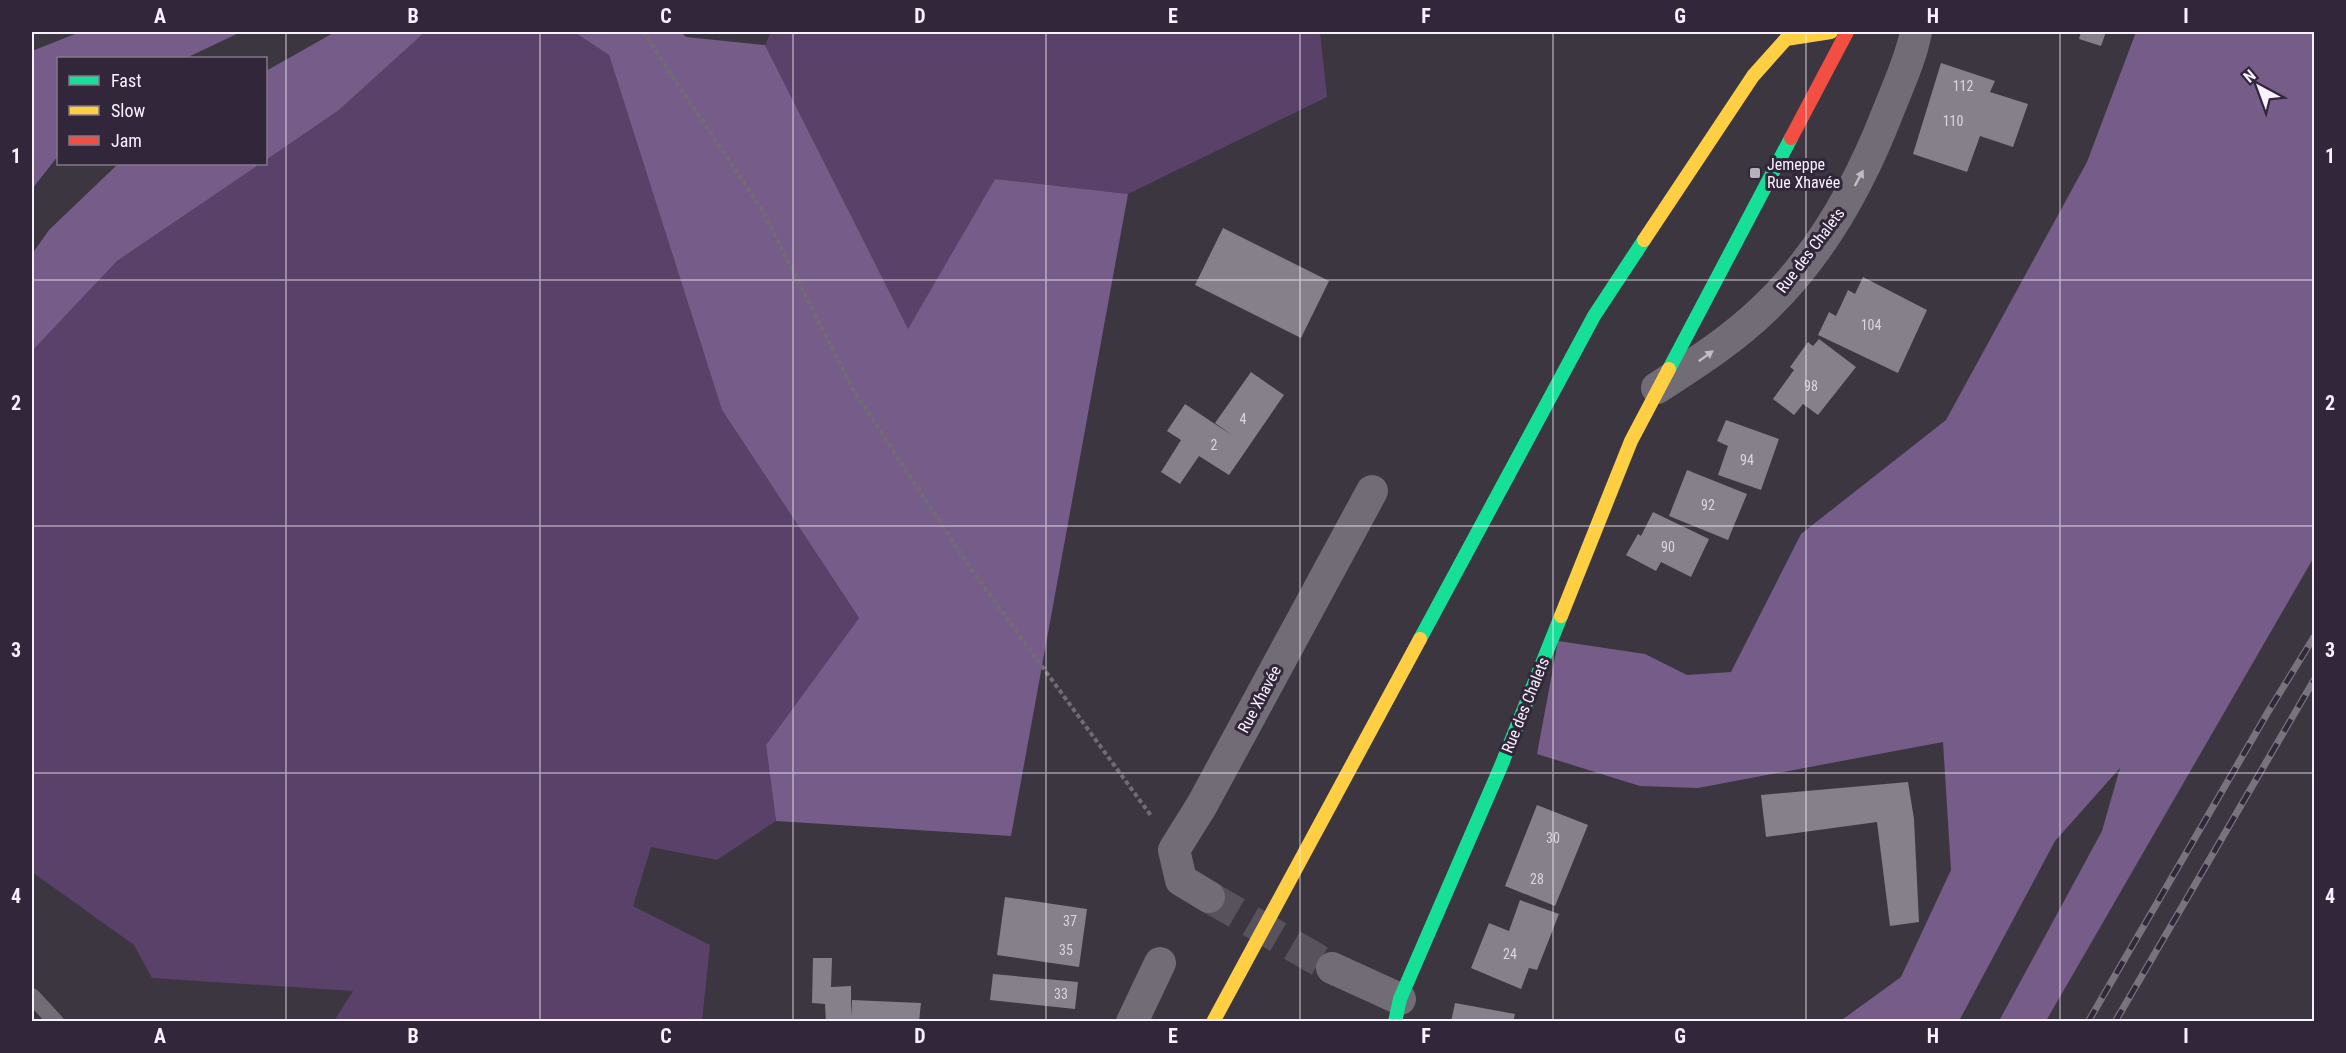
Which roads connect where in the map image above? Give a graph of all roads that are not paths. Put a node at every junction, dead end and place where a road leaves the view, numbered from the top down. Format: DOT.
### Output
graph roads {
  1 [pos="1831,32"];
  2 [pos="1847,32"];
  3 [pos="1916,32"];
  4 [pos="1657,388"];
  5 [pos="1372,491"];
  6 [pos="1209,897"];
  7 [pos="1160,963"];
  8 [pos="1332,968"];
  9 [pos="32,996"];
  10 [pos="1398,1010"];
  11 [pos="57,1022"];
  12 [pos="1132,1022"];
  13 [pos="1213,1022"];
  1 -- 13 [label="street"];
  2 -- 4 [label="street, Rue des Chalets"];
  4 -- 3 [label="street, Rue des Chalets, one-way"];
  4 -- 10 [label="street, Rue des Chalets"];
  5 -- 6 [label="street, Rue Xhavée"];
  7 -- 12 [label="street"];
  8 -- 10 [label="street"];
  9 -- 11 [label="lane"];
}
